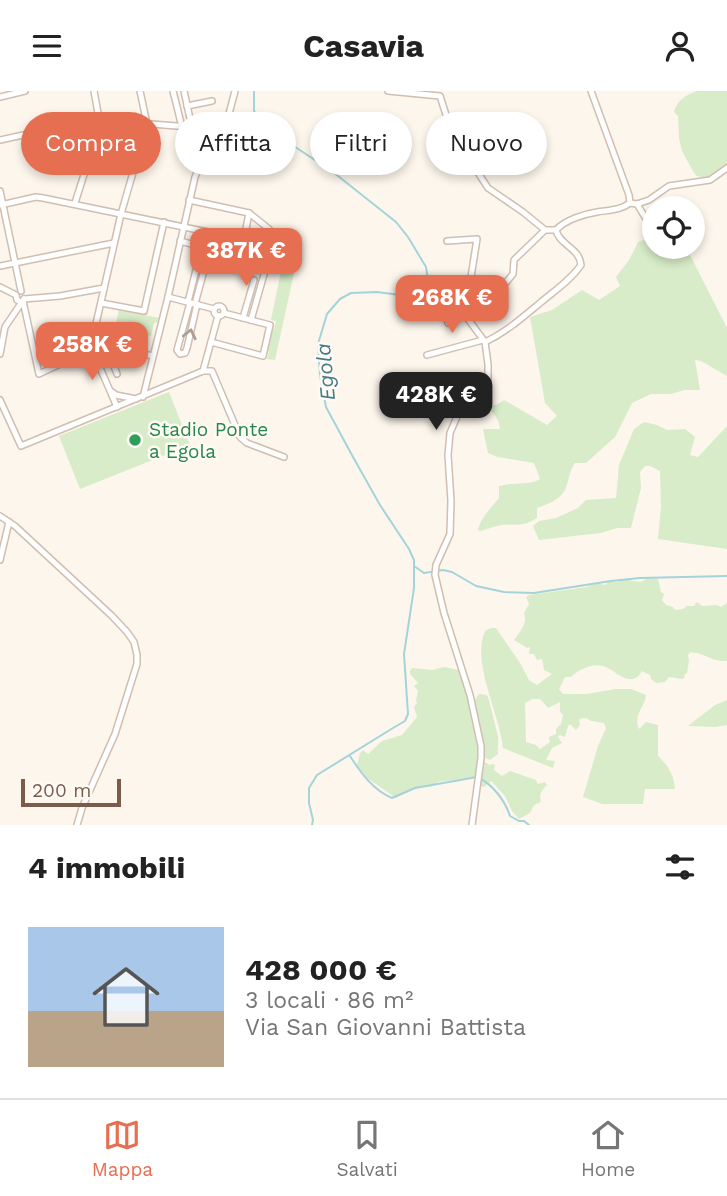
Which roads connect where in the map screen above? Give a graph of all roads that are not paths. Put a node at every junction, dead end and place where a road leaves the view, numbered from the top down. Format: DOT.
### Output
graph roads {
  1 [pos="25,91"];
  2 [pos="94,91"];
  3 [pos="140,91"];
  4 [pos="173,91"];
  5 [pos="184,91"];
  6 [pos="235,91"];
  7 [pos="388,91"];
  8 [pos="592,91"];
  9 [pos="0,97"];
  10 [pos="212,101"];
  11 [pos="187,106"];
  12 [pos="177,108"];
  13 [pos="98,112"];
  14 [pos="144,112"];
  15 [pos="178,112"];
  16 [pos="188,112"];
  17 [pos="229,112"];
  18 [pos="21,136"];
  19 [pos="0,140"];
  20 [pos="727,168"];
  21 [pos="84,175"];
  22 [pos="132,175"];
  23 [pos="196,175"];
  24 [pos="0,191"];
  25 [pos="189,199"];
  26 [pos="75,203"];
  27 [pos="630,203"];
  28 [pos="637,204"];
  29 [pos="1,205"];
  30 [pos="642,212"];
  31 [pos="249,213"];
  32 [pos="121,214"];
  33 [pos="164,222"];
  34 [pos="183,226"];
  35 [pos="269,229"];
  36 [pos="544,230"];
  37 [pos="556,230"];
  38 [pos="244,239"];
  39 [pos="180,241"];
  40 [pos="447,241"];
  41 [pos="114,243"];
  42 [pos="266,244"];
  43 [pos="202,246"];
  44 [pos="16,263"];
  45 [pos="0,266"];
  46 [pos="205,267"];
  47 [pos="193,279"];
  48 [pos="254,280"];
  49 [pos="201,281"];
  50 [pos="0,287"];
  51 [pos="104,288"];
  52 [pos="250,295"];
  53 [pos="168,297"];
  54 [pos="258,297"];
  55 [pos="20,299"];
  56 [pos="193,302"];
  57 [pos="467,302"];
  58 [pos="101,303"];
  59 [pos="221,314"];
  60 [pos="465,315"];
  61 [pos="243,318"];
  62 [pos="251,320"];
  63 [pos="447,323"];
  64 [pos="2,331"];
  65 [pos="484,341"];
  66 [pos="211,342"];
  67 [pos="91,344"];
  68 [pos="106,345"];
  69 [pos="0,354"];
  70 [pos="427,355"];
  71 [pos="153,356"];
  72 [pos="203,371"];
  73 [pos="117,375"];
  74 [pos="110,390"];
  75 [pos="143,397"];
  76 [pos="0,400"];
  77 [pos="136,400"];
  78 [pos="117,407"];
  79 [pos="284,457"];
  80 [pos="0,516"];
  81 [pos="9,522"];
  82 [pos="0,560"];
  83 [pos="78,825"];
  84 [pos="472,825"];
  1 -- 9 [label="street"];
  2 -- 13 [label="street"];
  3 -- 14 [label="street"];
  4 -- 12 [label="street"];
  5 -- 11 [label="street"];
  6 -- 17 [label="street"];
  7 -- 36 [label="street"];
  8 -- 27 [label="street"];
  10 -- 11 [label="street"];
  11 -- 12 [label="street"];
  11 -- 16 [label="street"];
  12 -- 15 [label="street"];
  18 -- 19 [label="street"];
  20 -- 28 [label="street"];
  21 -- 26 [label="street"];
  22 -- 32 [label="street"];
  23 -- 25 [label="street"];
  24 -- 29 [label="street"];
  25 -- 31 [label="street"];
  25 -- 34 [label="street"];
  26 -- 29 [label="street"];
  26 -- 32 [label="street"];
  27 -- 28 [label="street"];
  27 -- 37 [label="street"];
  28 -- 30 [label="street"];
  29 -- 44 [label="street"];
  31 -- 35 [label="street"];
  31 -- 38 [label="street"];
  32 -- 33 [label="street"];
  32 -- 41 [label="street"];
  33 -- 34 [label="street"];
  33 -- 58 [label="street"];
  34 -- 38 [label="street"];
  34 -- 39 [label="street"];
  36 -- 37 [label="street"];
  36 -- 57 [label="street"];
  37 -- 65 [label="street"];
  38 -- 42 [label="street"];
  39 -- 43 [label="street"];
  39 -- 53 [label="street"];
  40 -- 57 [label="street"];
  41 -- 44 [label="street"];
  41 -- 51 [label="street"];
  43 -- 47 [label="street"];
  43 -- 54 [label="street"];
  44 -- 45 [label="street"];
  44 -- 55 [label="street"];
  46 -- 49 [label="street"];
  47 -- 49 [label="street"];
  47 -- 56 [label="street"];
  48 -- 52 [label="street"];
  49 -- 56 [label="street"];
  50 -- 55 [label="street"];
  51 -- 55 [label="street"];
  51 -- 58 [label="street"];
  52 -- 54 [label="street"];
  52 -- 61 [label="street"];
  53 -- 56 [label="street"];
  53 -- 71 [label="street"];
  54 -- 62 [label="street"];
  55 -- 64 [label="street"];
  55 -- 67 [label="street"];
  56 -- 56 [label="street, one-way"];
  56 -- 59 [label="street"];
  57 -- 60 [label="street"];
  58 -- 67 [label="street"];
  59 -- 61 [label="street"];
  59 -- 66 [label="street"];
  60 -- 63 [label="street"];
  60 -- 65 [label="street"];
  61 -- 62 [label="street"];
  62 -- 66 [label="street"];
  64 -- 69 [label="street"];
  65 -- 70 [label="street"];
  65 -- 84 [label="street"];
  66 -- 72 [label="street"];
  67 -- 68 [label="street"];
  67 -- 74 [label="street"];
  68 -- 71 [label="street"];
  68 -- 73 [label="street"];
  71 -- 75 [label="street"];
  72 -- 75 [label="street"];
  72 -- 79 [label="street"];
  74 -- 77 [label="street"];
  74 -- 78 [label="street"];
  75 -- 77 [label="street"];
  76 -- 78 [label="street"];
  77 -- 78 [label="street"];
  80 -- 81 [label="street"];
  81 -- 82 [label="street"];
  81 -- 83 [label="street"];
}
